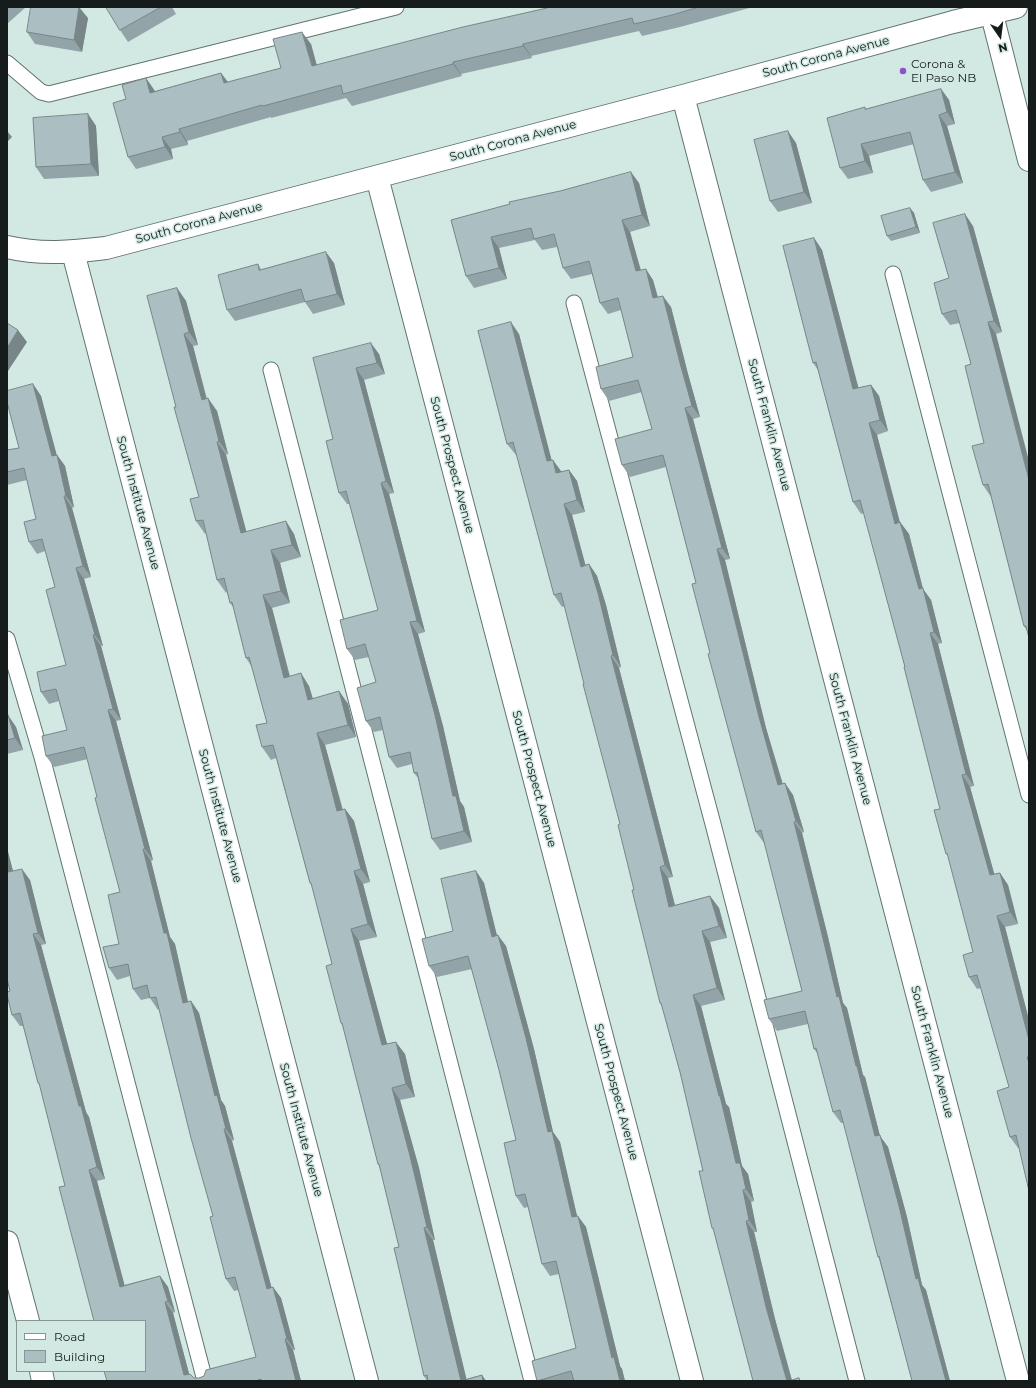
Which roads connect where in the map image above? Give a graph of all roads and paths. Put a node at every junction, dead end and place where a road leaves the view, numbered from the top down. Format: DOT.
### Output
graph roads {
  1 [pos="396,7"];
  2 [pos="1016,7"];
  3 [pos="991,10"];
  4 [pos="7,64"];
  5 [pos="683,96"];
  6 [pos="1029,160"];
  7 [pos="377,177"];
  8 [pos="7,247"];
  9 [pos="73,252"];
  10 [pos="893,274"];
  11 [pos="574,303"];
  12 [pos="271,370"];
  13 [pos="7,639"];
  14 [pos="1029,796"];
  15 [pos="7,1242"];
  16 [pos="28,1320"];
  17 [pos="205,1381"];
  18 [pos="366,1381"];
  19 [pos="532,1381"];
  20 [pos="692,1381"];
  21 [pos="857,1381"];
  22 [pos="1018,1381"];
  1 -- 4 [label="lane"];
  2 -- 3 [label="street, South Corona Avenue"];
  3 -- 5 [label="street, South Corona Avenue"];
  3 -- 6 [label="street"];
  5 -- 7 [label="street, South Corona Avenue"];
  5 -- 22 [label="street, South Franklin Avenue"];
  7 -- 9 [label="street, South Corona Avenue"];
  7 -- 20 [label="street, South Prospect Avenue"];
  8 -- 9 [label="street, South Corona Avenue"];
  9 -- 18 [label="street, South Institute Avenue"];
  10 -- 14 [label="lane"];
  11 -- 21 [label="lane"];
  12 -- 19 [label="lane"];
  13 -- 17 [label="lane"];
  15 -- 16 [label="street"];
}
